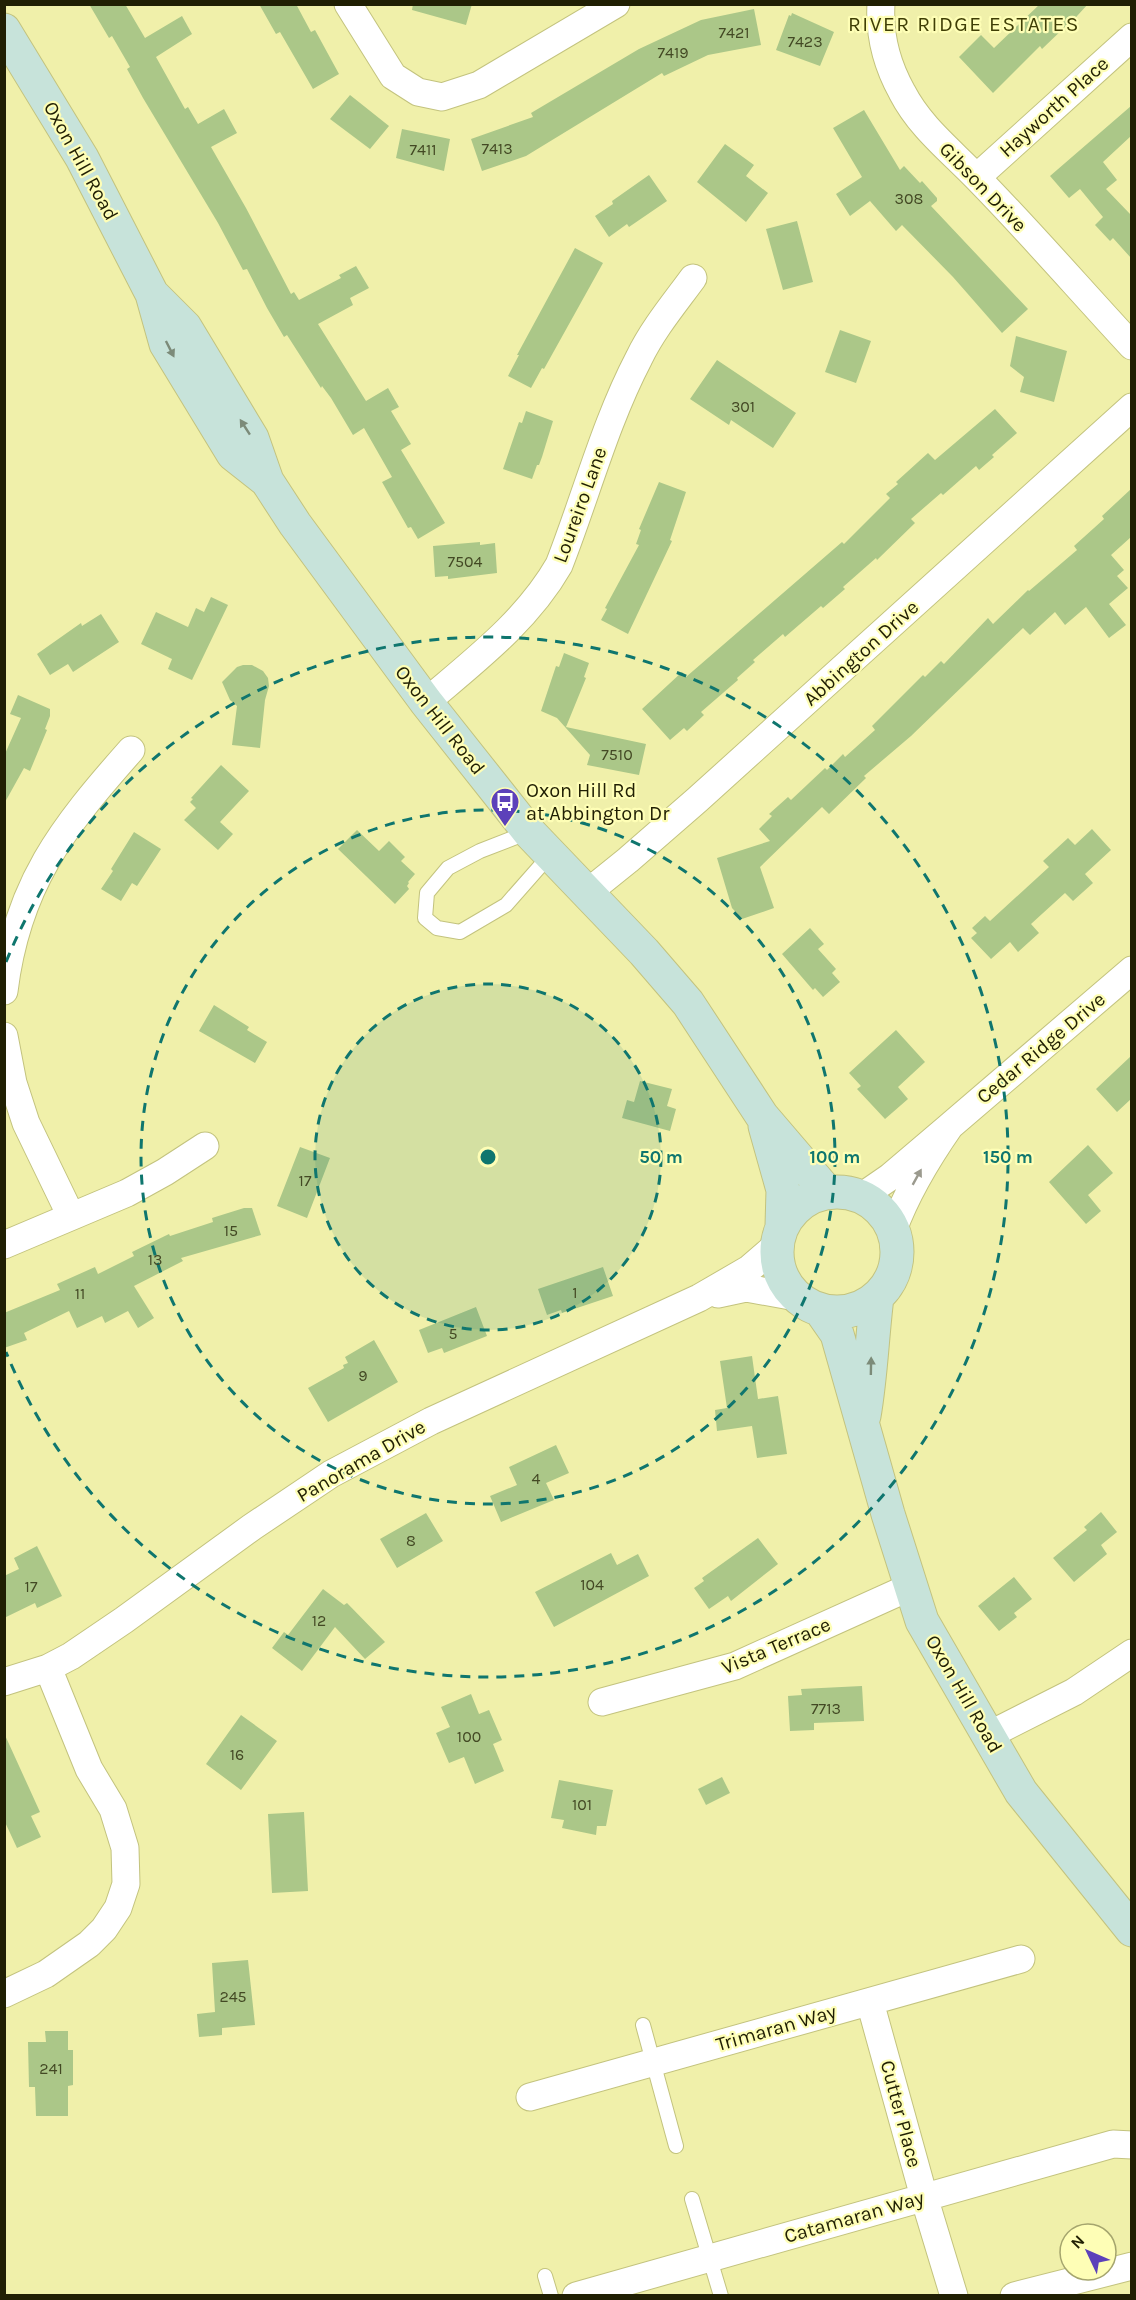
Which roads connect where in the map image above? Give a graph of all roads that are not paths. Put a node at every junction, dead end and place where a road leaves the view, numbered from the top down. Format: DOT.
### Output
graph roads {
  1 [pos="348,4"];
  2 [pos="616,4"];
  3 [pos="881,4"];
  4 [pos="4,30"];
  5 [pos="1131,37"];
  6 [pos="976,177"];
  7 [pos="693,278"];
  8 [pos="1131,346"];
  9 [pos="1131,407"];
  10 [pos="426,702"];
  11 [pos="131,750"];
  12 [pos="539,844"];
  13 [pos="587,893"];
  14 [pos="1131,970"];
  15 [pos="4,992"];
  16 [pos="4,1036"];
  17 [pos="762,1116"];
  18 [pos="950,1126"];
  19 [pos="205,1146"];
  20 [pos="827,1192"];
  21 [pos="861,1197"];
  22 [pos="71,1216"];
  23 [pos="893,1230"];
  24 [pos="780,1235"];
  25 [pos="4,1245"];
  26 [pos="877,1298"];
  27 [pos="699,1299"];
  28 [pos="808,1304"];
  29 [pos="863,1423"];
  30 [pos="910,1587"];
  31 [pos="1131,1653"];
  32 [pos="48,1668"];
  33 [pos="4,1682"];
  34 [pos="602,1702"];
  35 [pos="989,1735"];
  36 [pos="1131,1930"];
  37 [pos="1021,1959"];
  38 [pos="4,1994"];
  39 [pos="870,2002"];
  40 [pos="643,2025"];
  41 [pos="654,2062"];
  42 [pos="531,2097"];
  43 [pos="1131,2145"];
  44 [pos="676,2146"];
  45 [pos="924,2198"];
  46 [pos="692,2199"];
  47 [pos="710,2258"];
  48 [pos="1131,2266"];
  49 [pos="545,2276"];
  50 [pos="551,2295"];
  51 [pos="576,2295"];
  52 [pos="721,2295"];
  53 [pos="954,2295"];
  54 [pos="1014,2295"];
  1 -- 2 [label="street"];
  3 -- 6 [label="street, Gibson Drive"];
  4 -- 10 [label="main road, Oxon Hill Road"];
  5 -- 6 [label="street, Hayworth Place"];
  6 -- 8 [label="street, Gibson Drive"];
  7 -- 10 [label="street, Loureiro Lane"];
  9 -- 13 [label="street, Abbington Drive"];
  10 -- 12 [label="main road, Oxon Hill Road"];
  11 -- 15 [label="street"];
  12 -- 12 [label="lane"];
  12 -- 13 [label="main road, Oxon Hill Road"];
  13 -- 17 [label="main road, Oxon Hill Road"];
  14 -- 18 [label="street, Cedar Ridge Drive"];
  16 -- 22 [label="street"];
  17 -- 20 [label="main road, Oxon Hill Road"];
  17 -- 24 [label="main road, Oxon Hill Road"];
  18 -- 21 [label="street, Cedar Ridge Drive"];
  23 -- 18 [label="street, Cedar Ridge Drive, one-way"];
  19 -- 22 [label="street"];
  20 -- 21 [label="main road"];
  20 -- 24 [label="main road"];
  21 -- 23 [label="main road"];
  22 -- 25 [label="street"];
  23 -- 26 [label="main road"];
  24 -- 27 [label="street, Panorama Drive"];
  24 -- 28 [label="main road"];
  26 -- 28 [label="main road"];
  29 -- 26 [label="main road, Oxon Hill Road, one-way"];
  27 -- 28 [label="street, Panorama Drive"];
  27 -- 32 [label="street, Panorama Drive"];
  28 -- 29 [label="main road, Oxon Hill Road"];
  29 -- 30 [label="main road, Oxon Hill Road"];
  30 -- 34 [label="street, Vista Terrace"];
  30 -- 35 [label="main road, Oxon Hill Road"];
  31 -- 35 [label="street"];
  32 -- 33 [label="street, Panorama Drive"];
  32 -- 38 [label="street"];
  35 -- 36 [label="main road, Oxon Hill Road"];
  37 -- 39 [label="street, Trimaran Way"];
  39 -- 41 [label="street, Trimaran Way"];
  39 -- 45 [label="street, Cutter Place"];
  40 -- 41 [label="lane"];
  41 -- 42 [label="street, Trimaran Way"];
  41 -- 44 [label="lane"];
  43 -- 45 [label="street, Catamaran Way"];
  45 -- 47 [label="street, Catamaran Way"];
  45 -- 53 [label="street, Cutter Place"];
  46 -- 47 [label="lane"];
  47 -- 51 [label="street, Catamaran Way"];
  47 -- 52 [label="lane"];
  48 -- 54 [label="street"];
  49 -- 50 [label="lane"];
}
